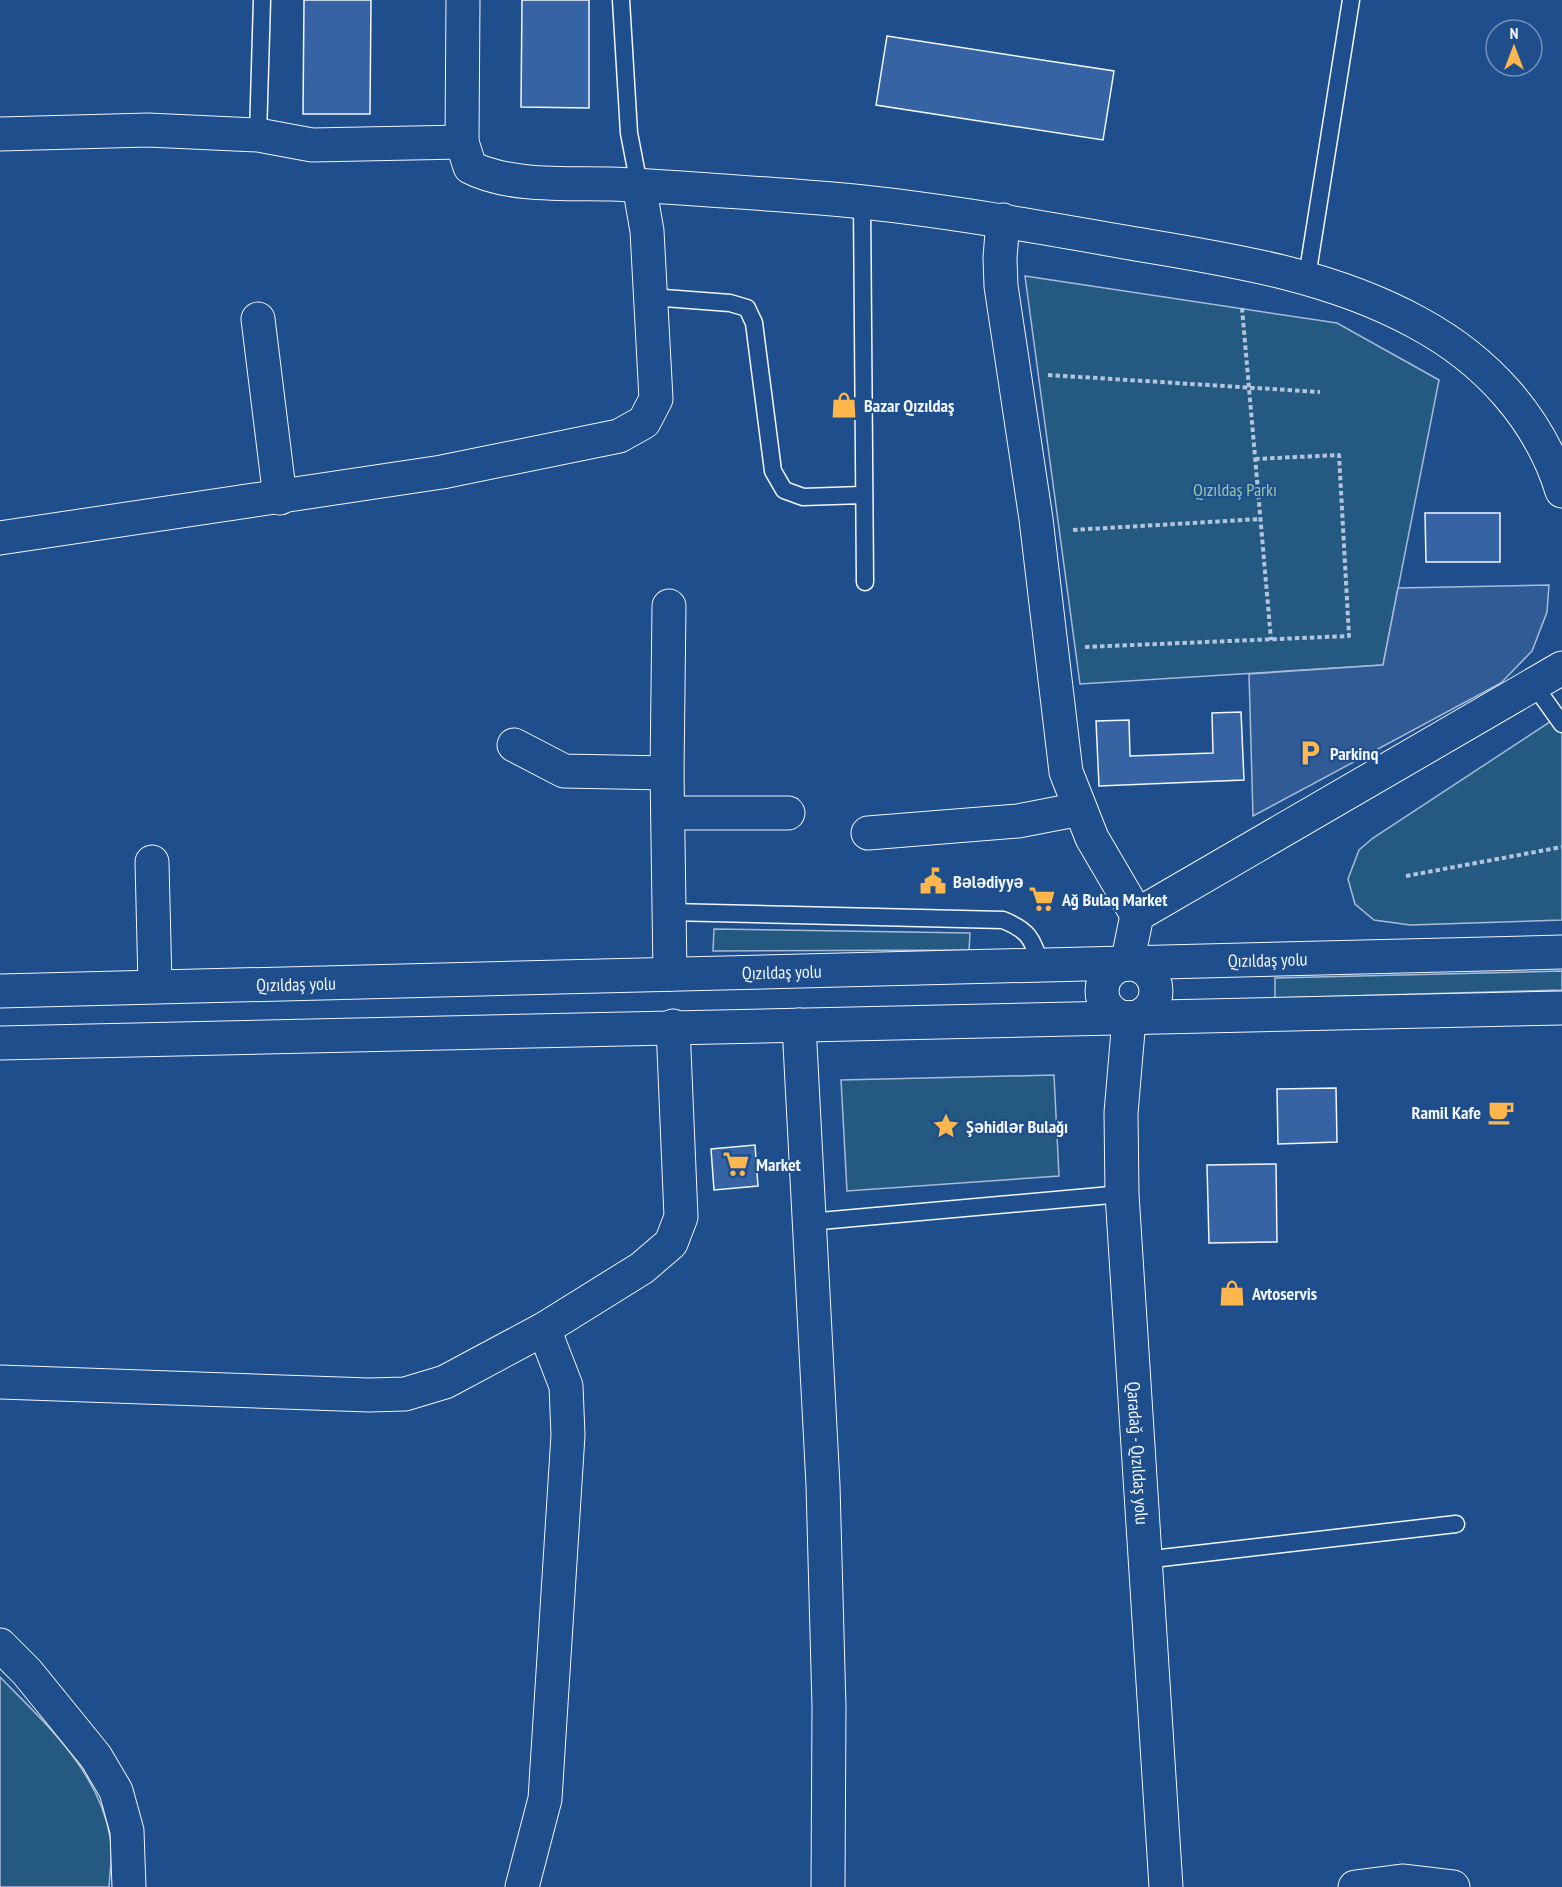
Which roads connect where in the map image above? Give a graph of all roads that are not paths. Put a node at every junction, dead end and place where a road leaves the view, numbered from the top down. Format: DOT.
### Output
graph roads {
  1 [pos="262,0"];
  2 [pos="463,0"];
  3 [pos="621,0"];
  4 [pos="1351,0"];
  5 [pos="0,134"];
  6 [pos="258,135"];
  7 [pos="462,142"];
  8 [pos="639,185"];
  9 [pos="862,202"];
  10 [pos="1003,220"];
  11 [pos="1307,277"];
  12 [pos="651,297"];
  13 [pos="258,320"];
  14 [pos="1562,491"];
  15 [pos="862,495"];
  16 [pos="279,498"];
  17 [pos="0,538"];
  18 [pos="865,582"];
  19 [pos="669,606"];
  20 [pos="1562,668"];
  21 [pos="1534,685"];
  22 [pos="1562,724"];
  23 [pos="514,745"];
  24 [pos="667,773"];
  25 [pos="1080,809"];
  26 [pos="669,813"];
  27 [pos="788,813"];
  28 [pos="868,833"];
  29 [pos="152,862"];
  30 [pos="670,912"];
  31 [pos="1137,915"];
  32 [pos="1562,952"];
  33 [pos="1127,964"];
  34 [pos="1041,966"];
  35 [pos="670,974"];
  36 [pos="155,986"];
  37 [pos="0,991"];
  38 [pos="1562,1008"];
  39 [pos="1129,1019"];
  40 [pos="799,1025"];
  41 [pos="673,1026"];
  42 [pos="0,1043"];
  43 [pos="1122,1194"];
  44 [pos="809,1222"];
  45 [pos="544,1329"];
  46 [pos="0,1382"];
  47 [pos="1456,1524"];
  48 [pos="1144,1560"];
  49 [pos="0,1645"];
  50 [pos="129,1887"];
  51 [pos="522,1887"];
  52 [pos="828,1887"];
  53 [pos="1166,1887"];
  54 [pos="1355,1887"];
  55 [pos="1453,1887"];
  1 -- 6 [label="lane"];
  2 -- 7 [label="street"];
  3 -- 8 [label="lane"];
  4 -- 11 [label="lane"];
  5 -- 6 [label="street"];
  6 -- 7 [label="street"];
  7 -- 8 [label="street"];
  8 -- 9 [label="street"];
  8 -- 12 [label="street"];
  9 -- 10 [label="street"];
  9 -- 15 [label="lane"];
  10 -- 11 [label="street"];
  10 -- 25 [label="street"];
  11 -- 14 [label="street"];
  12 -- 15 [label="lane"];
  12 -- 16 [label="street"];
  13 -- 16 [label="street"];
  15 -- 18 [label="lane"];
  16 -- 17 [label="street"];
  19 -- 24 [label="street"];
  20 -- 21 [label="street"];
  21 -- 22 [label="lane"];
  21 -- 31 [label="street"];
  23 -- 24 [label="street"];
  24 -- 26 [label="street"];
  25 -- 28 [label="street"];
  25 -- 31 [label="street"];
  26 -- 27 [label="street"];
  26 -- 30 [label="street"];
  29 -- 36 [label="street"];
  30 -- 34 [label="lane"];
  30 -- 35 [label="street"];
  31 -- 33 [label="street"];
  32 -- 33 [label="street, Qızıldaş yolu"];
  33 -- 34 [label="street, Qızıldaş yolu"];
  33 -- 39 [label="street"];
  34 -- 35 [label="street, Qızıldaş yolu"];
  35 -- 36 [label="street, Qızıldaş yolu"];
  36 -- 37 [label="street, Qızıldaş yolu"];
  38 -- 39 [label="street"];
  39 -- 40 [label="street"];
  39 -- 43 [label="street, Qaradağ - Qızıldaş yolu"];
  40 -- 41 [label="street"];
  40 -- 44 [label="street"];
  41 -- 42 [label="street"];
  41 -- 45 [label="street"];
  43 -- 44 [label="lane"];
  43 -- 48 [label="street, Qaradağ - Qızıldaş yolu"];
  44 -- 52 [label="street"];
  45 -- 46 [label="street"];
  45 -- 51 [label="street"];
  47 -- 48 [label="lane"];
  48 -- 53 [label="street, Qaradağ - Qızıldaş yolu"];
  49 -- 50 [label="street"];
  54 -- 55 [label="street"];
}
